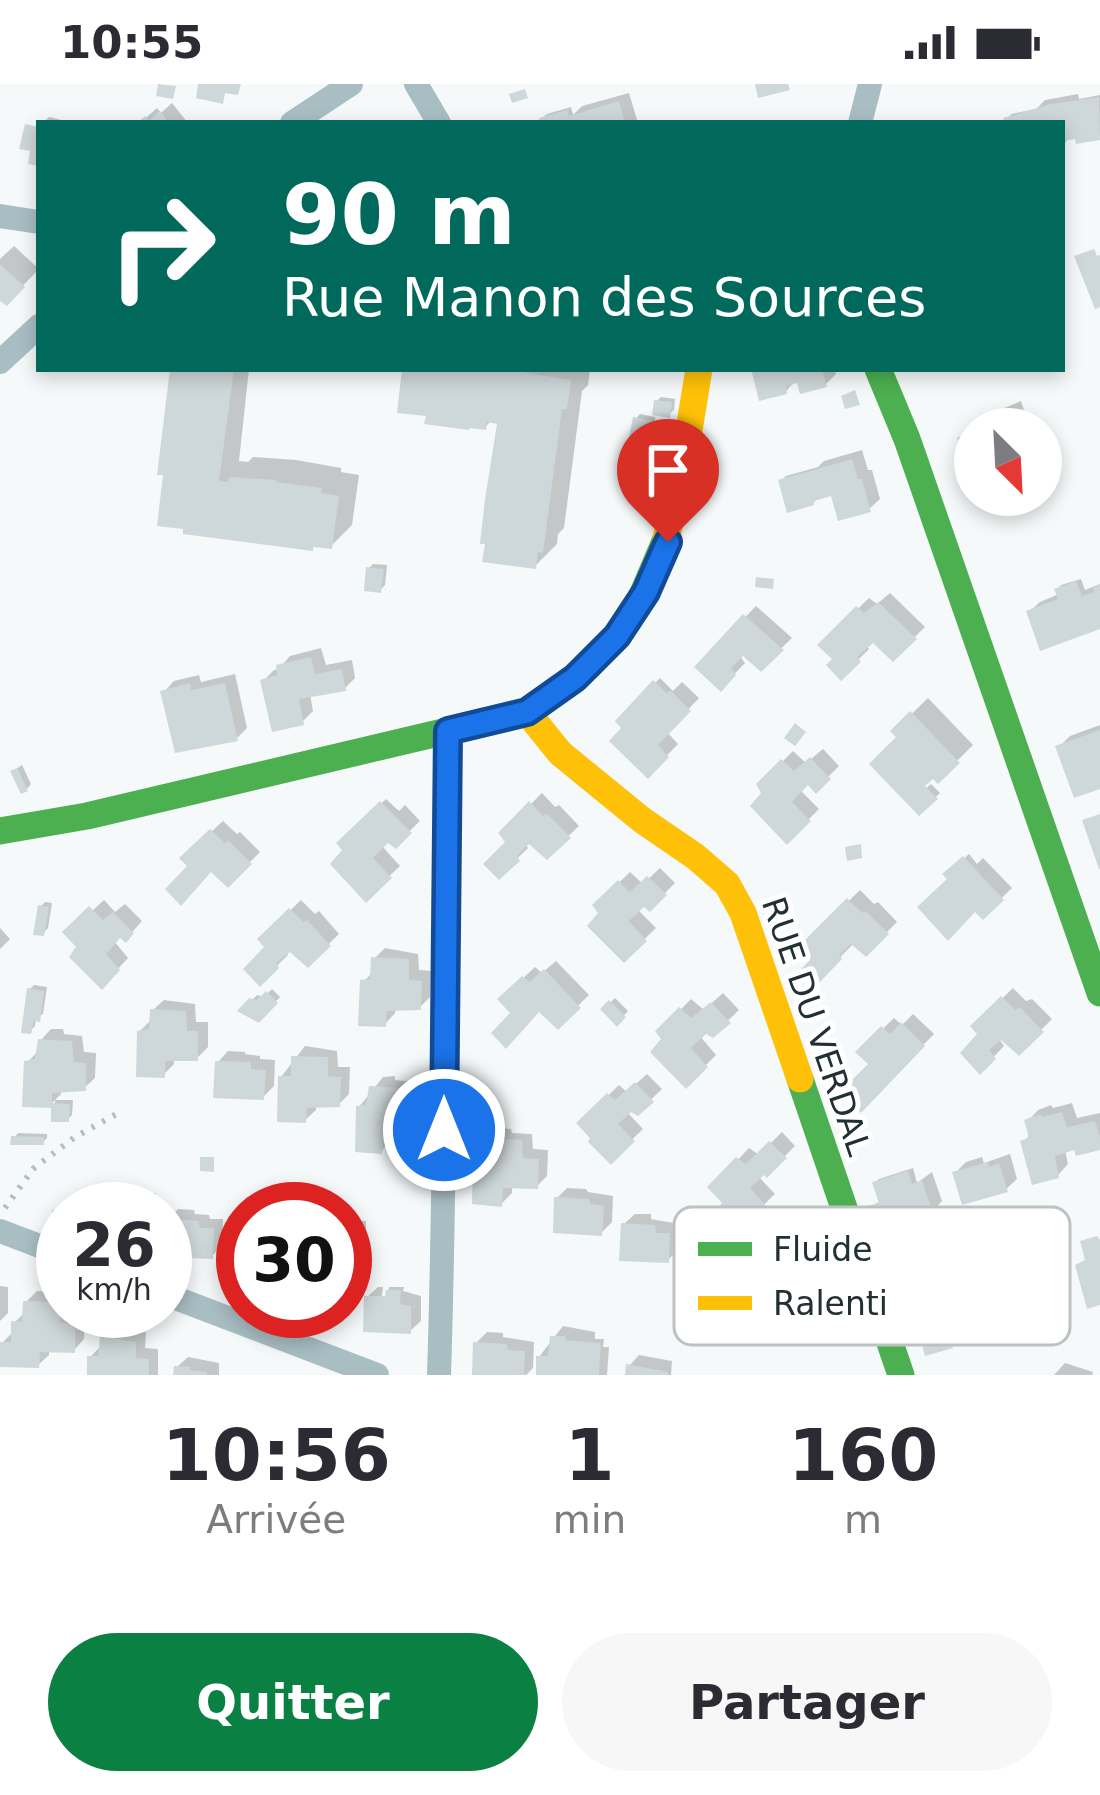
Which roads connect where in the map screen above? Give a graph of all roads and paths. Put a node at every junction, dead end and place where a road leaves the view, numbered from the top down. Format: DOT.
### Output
graph roads {
  1 [pos="351,84"];
  2 [pos="416,84"];
  3 [pos="870,84"];
  4 [pos="297,120"];
  5 [pos="437,120"];
  6 [pos="861,120"];
  7 [pos="0,216"];
  8 [pos="36,222"];
  9 [pos="36,329"];
  10 [pos="0,362"];
  11 [pos="698,372"];
  12 [pos="879,372"];
  13 [pos="527,712"];
  14 [pos="448,731"];
  15 [pos="0,831"];
  16 [pos="1100,993"];
  17 [pos="120,1112"];
  18 [pos="844,1207"];
  19 [pos="0,1215"];
  20 [pos="0,1231"];
  21 [pos="36,1245"];
  22 [pos="192,1304"];
  23 [pos="891,1345"];
  24 [pos="377,1375"];
  25 [pos="439,1375"];
  26 [pos="901,1375"];
  1 -- 4 [label="street"];
  2 -- 5 [label="street"];
  3 -- 6 [label="street"];
  7 -- 8 [label="street"];
  9 -- 10 [label="street"];
  11 -- 13 [label="street"];
  12 -- 16 [label="street"];
  13 -- 14 [label="street"];
  13 -- 18 [label="street, RUE DU VERDAL"];
  14 -- 15 [label="street"];
  14 -- 25 [label="street"];
  17 -- 19 [label="path"];
  20 -- 21 [label="street"];
  22 -- 24 [label="street"];
  23 -- 26 [label="street, RUE DU VERDAL"];
}
